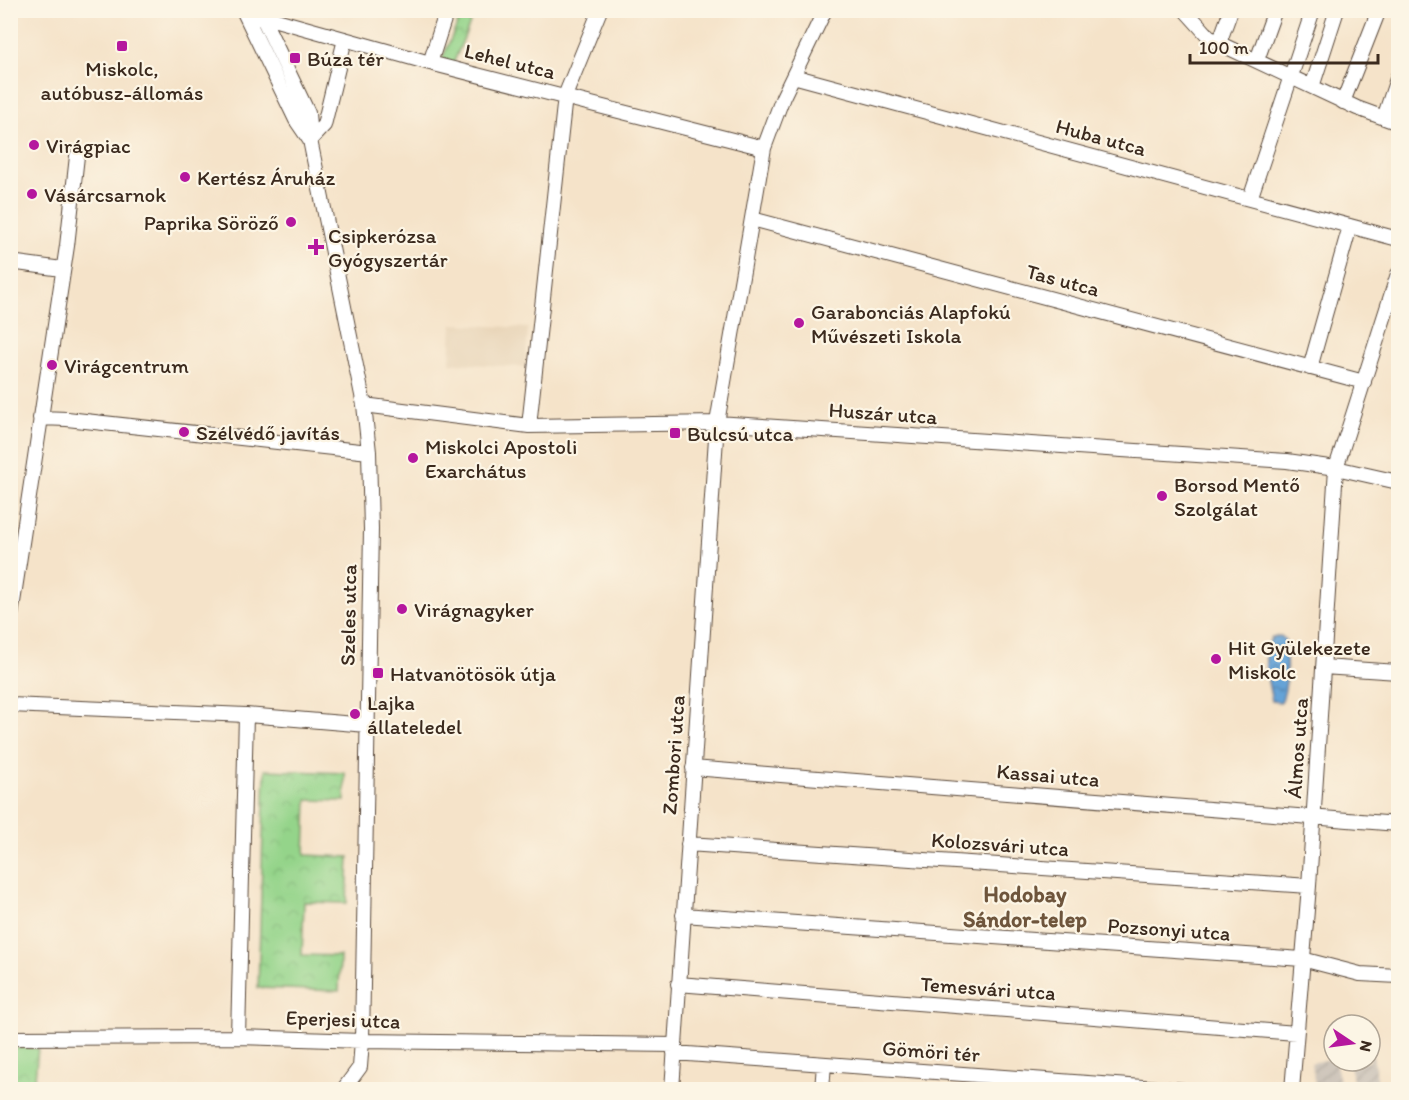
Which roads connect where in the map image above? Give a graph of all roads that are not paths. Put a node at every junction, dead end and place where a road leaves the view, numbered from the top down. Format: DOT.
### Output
graph roads {
  1 [pos="447,10"];
  2 [pos="600,10"];
  3 [pos="825,10"];
  4 [pos="1231,10"];
  5 [pos="1275,10"];
  6 [pos="1313,10"];
  7 [pos="1337,10"];
  8 [pos="1379,10"];
  9 [pos="1186,12"];
  10 [pos="261,13"];
  11 [pos="246,16"];
  12 [pos="345,39"];
  13 [pos="1219,43"];
  14 [pos="1257,60"];
  15 [pos="430,63"];
  16 [pos="793,76"];
  17 [pos="1291,76"];
  18 [pos="1398,76"];
  19 [pos="1312,87"];
  20 [pos="565,96"];
  21 [pos="1343,102"];
  22 [pos="1384,118"];
  23 [pos="1398,123"];
  24 [pos="310,140"];
  25 [pos="764,148"];
  26 [pos="77,156"];
  27 [pos="1250,199"];
  28 [pos="752,219"];
  29 [pos="1350,226"];
  30 [pos="1398,239"];
  31 [pos="10,262"];
  32 [pos="62,269"];
  33 [pos="1398,274"];
  34 [pos="1310,368"];
  35 [pos="1364,382"];
  36 [pos="364,405"];
  37 [pos="40,418"];
  38 [pos="717,423"];
  39 [pos="529,426"];
  40 [pos="369,452"];
  41 [pos="1336,468"];
  42 [pos="1398,482"];
  43 [pos="10,622"];
  44 [pos="1323,667"];
  45 [pos="1398,672"];
  46 [pos="10,705"];
  47 [pos="246,715"];
  48 [pos="367,725"];
  49 [pos="693,768"];
  50 [pos="1314,816"];
  51 [pos="1398,824"];
  52 [pos="688,844"];
  53 [pos="1309,886"];
  54 [pos="683,915"];
  55 [pos="1302,959"];
  56 [pos="1398,976"];
  57 [pos="678,984"];
  58 [pos="1296,1033"];
  59 [pos="238,1037"];
  60 [pos="10,1038"];
  61 [pos="362,1041"];
  62 [pos="675,1049"];
  63 [pos="824,1064"];
  64 [pos="343,1089"];
  65 [pos="672,1089"];
  66 [pos="822,1089"];
  67 [pos="1184,1089"];
  68 [pos="1292,1089"];
  1 -- 15 [label="street"];
  2 -- 20 [label="street"];
  3 -- 16 [label="street"];
  4 -- 13 [label="street"];
  5 -- 14 [label="street"];
  6 -- 17 [label="street"];
  7 -- 19 [label="street"];
  8 -- 21 [label="street"];
  9 -- 13 [label="street"];
  10 -- 11 [label="street"];
  10 -- 12 [label="street, Lehel utca"];
  10 -- 24 [label="street, Szeles utca"];
  11 -- 24 [label="street, Szeles utca"];
  12 -- 15 [label="street, Lehel utca"];
  12 -- 24 [label="street"];
  13 -- 14 [label="street"];
  14 -- 17 [label="street"];
  15 -- 20 [label="street, Lehel utca"];
  16 -- 25 [label="street"];
  16 -- 27 [label="street, Huba utca"];
  17 -- 19 [label="street"];
  17 -- 27 [label="street"];
  18 -- 22 [label="street"];
  19 -- 21 [label="street"];
  20 -- 25 [label="street, Lehel utca"];
  20 -- 39 [label="street"];
  21 -- 22 [label="street"];
  22 -- 23 [label="street"];
  24 -- 36 [label="street, Szeles utca"];
  25 -- 28 [label="street"];
  26 -- 32 [label="street"];
  27 -- 29 [label="street, Huba utca"];
  28 -- 34 [label="street, Tas utca"];
  28 -- 38 [label="street"];
  29 -- 30 [label="street, Huba utca"];
  29 -- 34 [label="street"];
  31 -- 32 [label="street"];
  32 -- 37 [label="street"];
  33 -- 35 [label="street, Álmos utca"];
  34 -- 35 [label="street, Tas utca"];
  35 -- 41 [label="street, Álmos utca"];
  36 -- 39 [label="street, Huszár utca"];
  36 -- 40 [label="street, Szeles utca"];
  37 -- 40 [label="street"];
  37 -- 43 [label="street"];
  38 -- 39 [label="street, Huszár utca"];
  38 -- 41 [label="street, Huszár utca"];
  38 -- 49 [label="street, Zombori utca"];
  40 -- 48 [label="street, Szeles utca"];
  41 -- 42 [label="street, Huszár utca"];
  41 -- 44 [label="street, Álmos utca"];
  44 -- 45 [label="street"];
  44 -- 50 [label="street, Álmos utca"];
  46 -- 47 [label="street"];
  47 -- 48 [label="street"];
  47 -- 59 [label="street"];
  48 -- 61 [label="street, Szeles utca"];
  49 -- 50 [label="street, Kassai utca"];
  49 -- 52 [label="street, Zombori utca"];
  50 -- 51 [label="street, Kassai utca"];
  50 -- 53 [label="street, Álmos utca"];
  52 -- 53 [label="street, Kolozsvári utca"];
  52 -- 54 [label="street, Zombori utca"];
  53 -- 55 [label="street, Álmos utca"];
  54 -- 55 [label="street, Pozsonyi utca"];
  54 -- 57 [label="street, Zombori utca"];
  55 -- 56 [label="street, Pozsonyi utca"];
  55 -- 58 [label="street, Álmos utca"];
  57 -- 58 [label="street, Temesvári utca"];
  57 -- 62 [label="street, Zombori utca"];
  58 -- 68 [label="street, Álmos utca"];
  59 -- 60 [label="street, Eperjesi utca"];
  59 -- 61 [label="street, Eperjesi utca"];
  61 -- 62 [label="street, Eperjesi utca"];
  61 -- 64 [label="street, Szeles utca"];
  62 -- 63 [label="street, Gömöri tér"];
  62 -- 65 [label="street, Zombori utca"];
  63 -- 66 [label="street"];
  63 -- 67 [label="street, Gömöri tér"];
}
